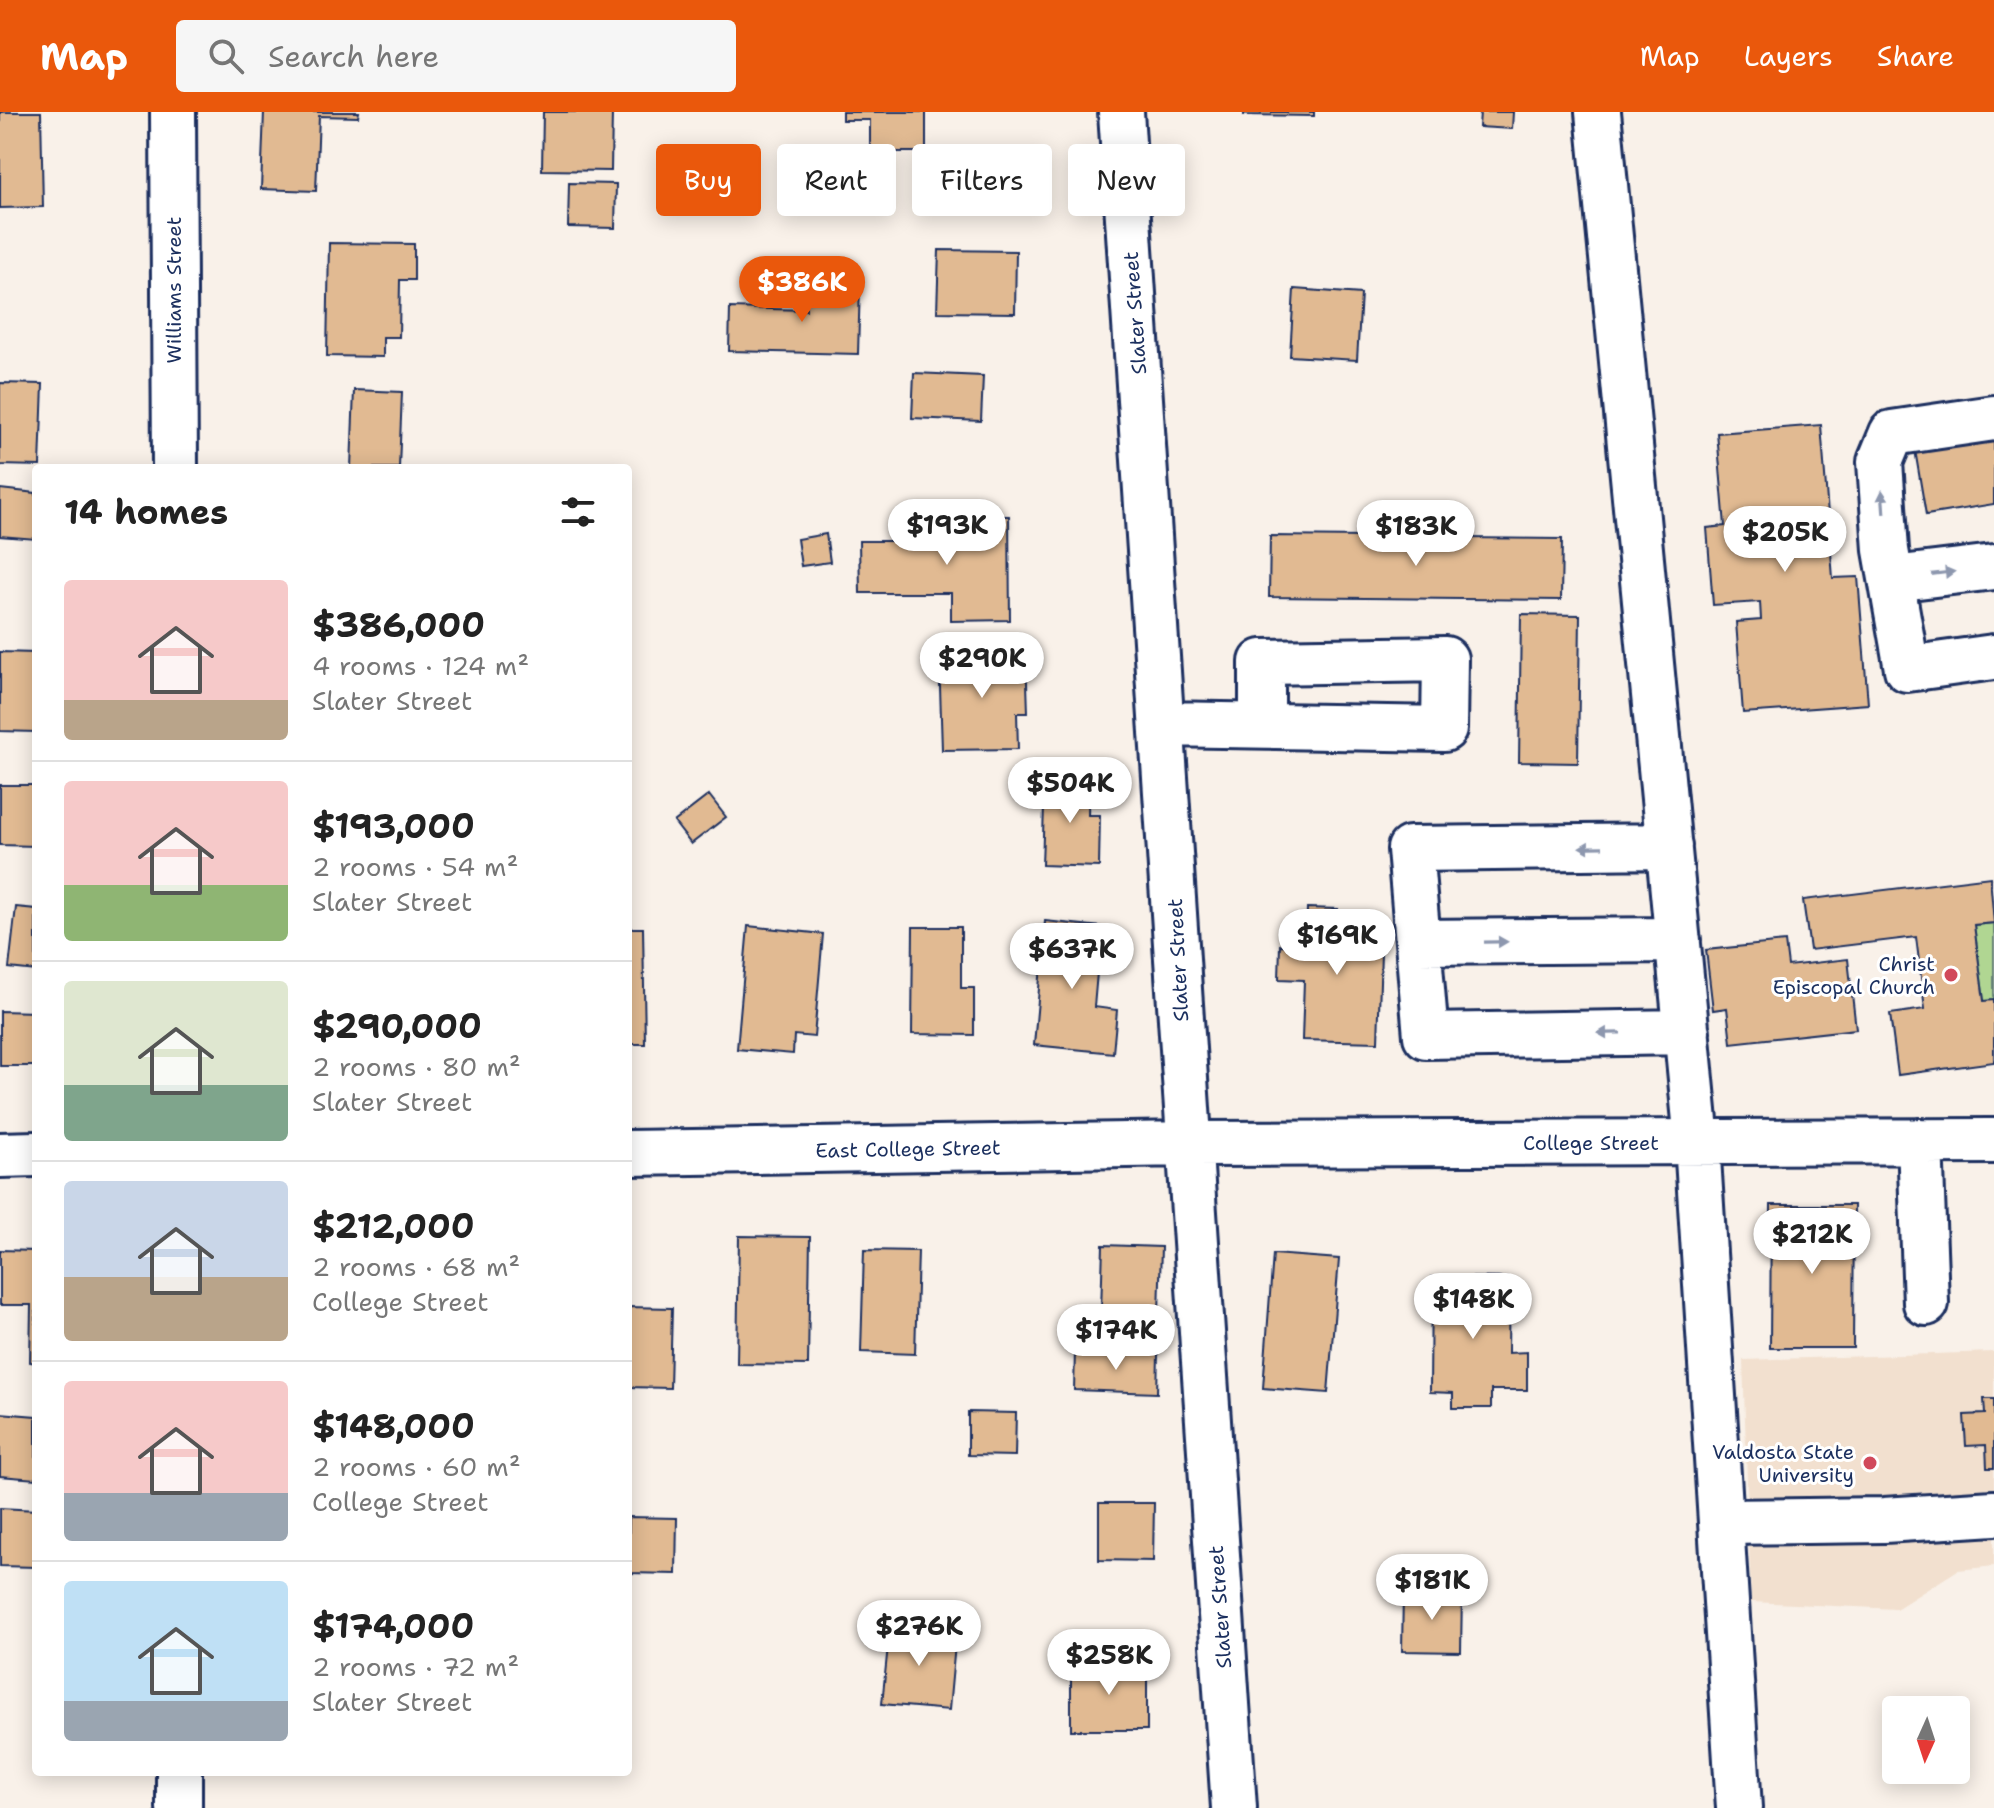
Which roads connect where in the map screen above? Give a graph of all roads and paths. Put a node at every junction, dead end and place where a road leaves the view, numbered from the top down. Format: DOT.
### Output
graph roads {
  1 [pos="173,112"];
  2 [pos="1121,112"];
  3 [pos="1598,112"];
  4 [pos="1994,418"];
  5 [pos="175,464"];
  6 [pos="1994,567"];
  7 [pos="1893,579"];
  8 [pos="1994,657"];
  9 [pos="1163,724"];
  10 [pos="1262,725"];
  11 [pos="1669,846"];
  12 [pos="1678,940"];
  13 [pos="1418,942"];
  14 [pos="1687,1032"];
  15 [pos="1920,1141"];
  16 [pos="1994,1141"];
  17 [pos="1697,1142"];
  18 [pos="1187,1144"];
  19 [pos="632,1153"];
  20 [pos="32,1154"];
  21 [pos="0,1155"];
  22 [pos="1926,1303"];
  23 [pos="1994,1513"];
  24 [pos="1721,1522"];
  25 [pos="179,1776"];
  26 [pos="179,1808"];
  27 [pos="1234,1808"];
  28 [pos="1739,1808"];
  1 -- 5 [label="street, Williams Street"];
  2 -- 9 [label="street, Slater Street"];
  3 -- 11 [label="street"];
  7 -- 4 [label="street, one-way"];
  7 -- 6 [label="street, one-way"];
  7 -- 8 [label="street"];
  9 -- 10 [label="street"];
  9 -- 18 [label="street, Slater Street"];
  11 -- 12 [label="street"];
  11 -- 13 [label="street, one-way"];
  13 -- 12 [label="street, one-way"];
  12 -- 14 [label="street"];
  14 -- 13 [label="street, one-way"];
  14 -- 17 [label="street"];
  15 -- 16 [label="street, College Street"];
  15 -- 17 [label="street, College Street"];
  15 -- 22 [label="street"];
  17 -- 18 [label="street, College Street"];
  17 -- 24 [label="street"];
  18 -- 19 [label="street, East College Street"];
  18 -- 27 [label="street, Slater Street"];
  20 -- 21 [label="street"];
  23 -- 24 [label="street"];
  24 -- 28 [label="street"];
  25 -- 26 [label="street"];
}
